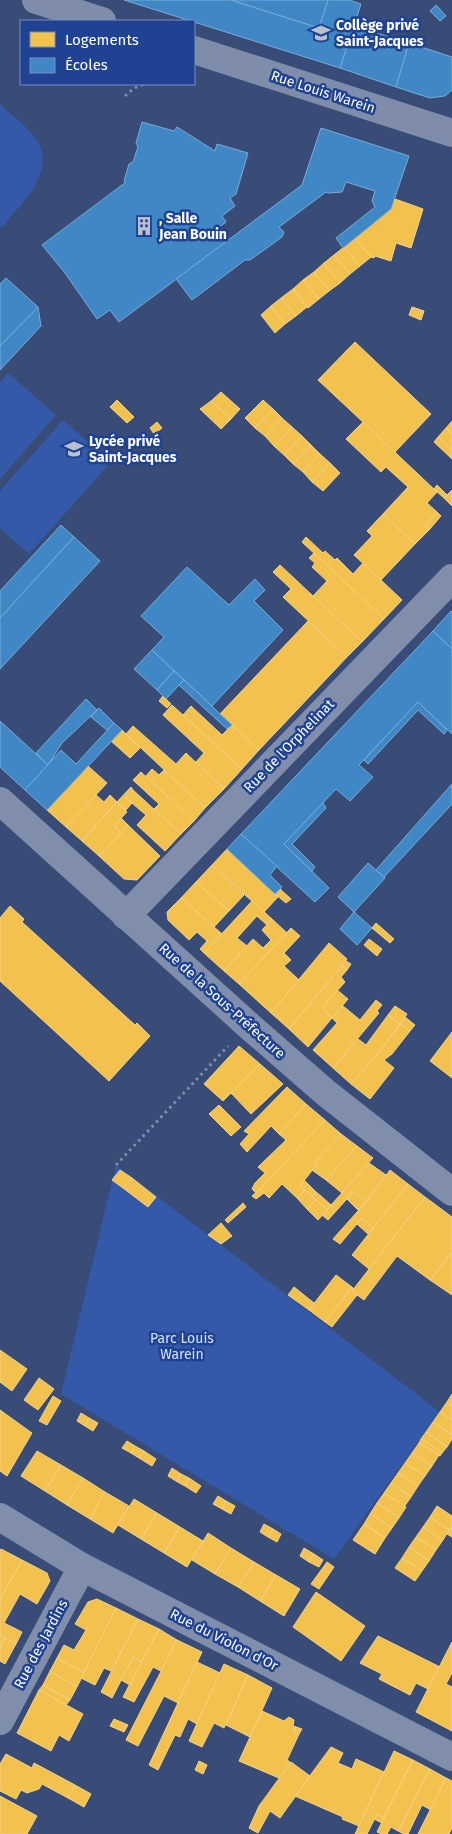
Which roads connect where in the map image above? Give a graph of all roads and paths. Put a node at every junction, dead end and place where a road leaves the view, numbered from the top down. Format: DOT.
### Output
graph roads {
  1 [pos="36,0"];
  2 [pos="99,20"];
  3 [pos="195,50"];
  4 [pos="142,85"];
  5 [pos="125,96"];
  6 [pos="451,129"];
  7 [pos="452,578"];
  8 [pos="0,802"];
  9 [pos="126,916"];
  10 [pos="248,1025"];
  11 [pos="116,1165"];
  12 [pos="452,1192"];
  13 [pos="0,1517"];
  14 [pos="82,1567"];
  15 [pos="0,1721"];
  16 [pos="452,1757"];
  1 -- 2 [label="main road"];
  3 -- 6 [label="main road, Rue Louis Warein"];
  4 -- 5 [label="path"];
  7 -- 9 [label="street, Rue de l'Orphelinat"];
  8 -- 9 [label="street, Rue de la Sous-Préfecture"];
  9 -- 10 [label="street, Rue de la Sous-Préfecture"];
  10 -- 11 [label="path"];
  10 -- 12 [label="street, Rue de la Sous-Préfecture"];
  13 -- 14 [label="street, Rue du Violon d'Or"];
  14 -- 15 [label="street, Rue des Jardins"];
  14 -- 16 [label="street, Rue du Violon d'Or"];
}
